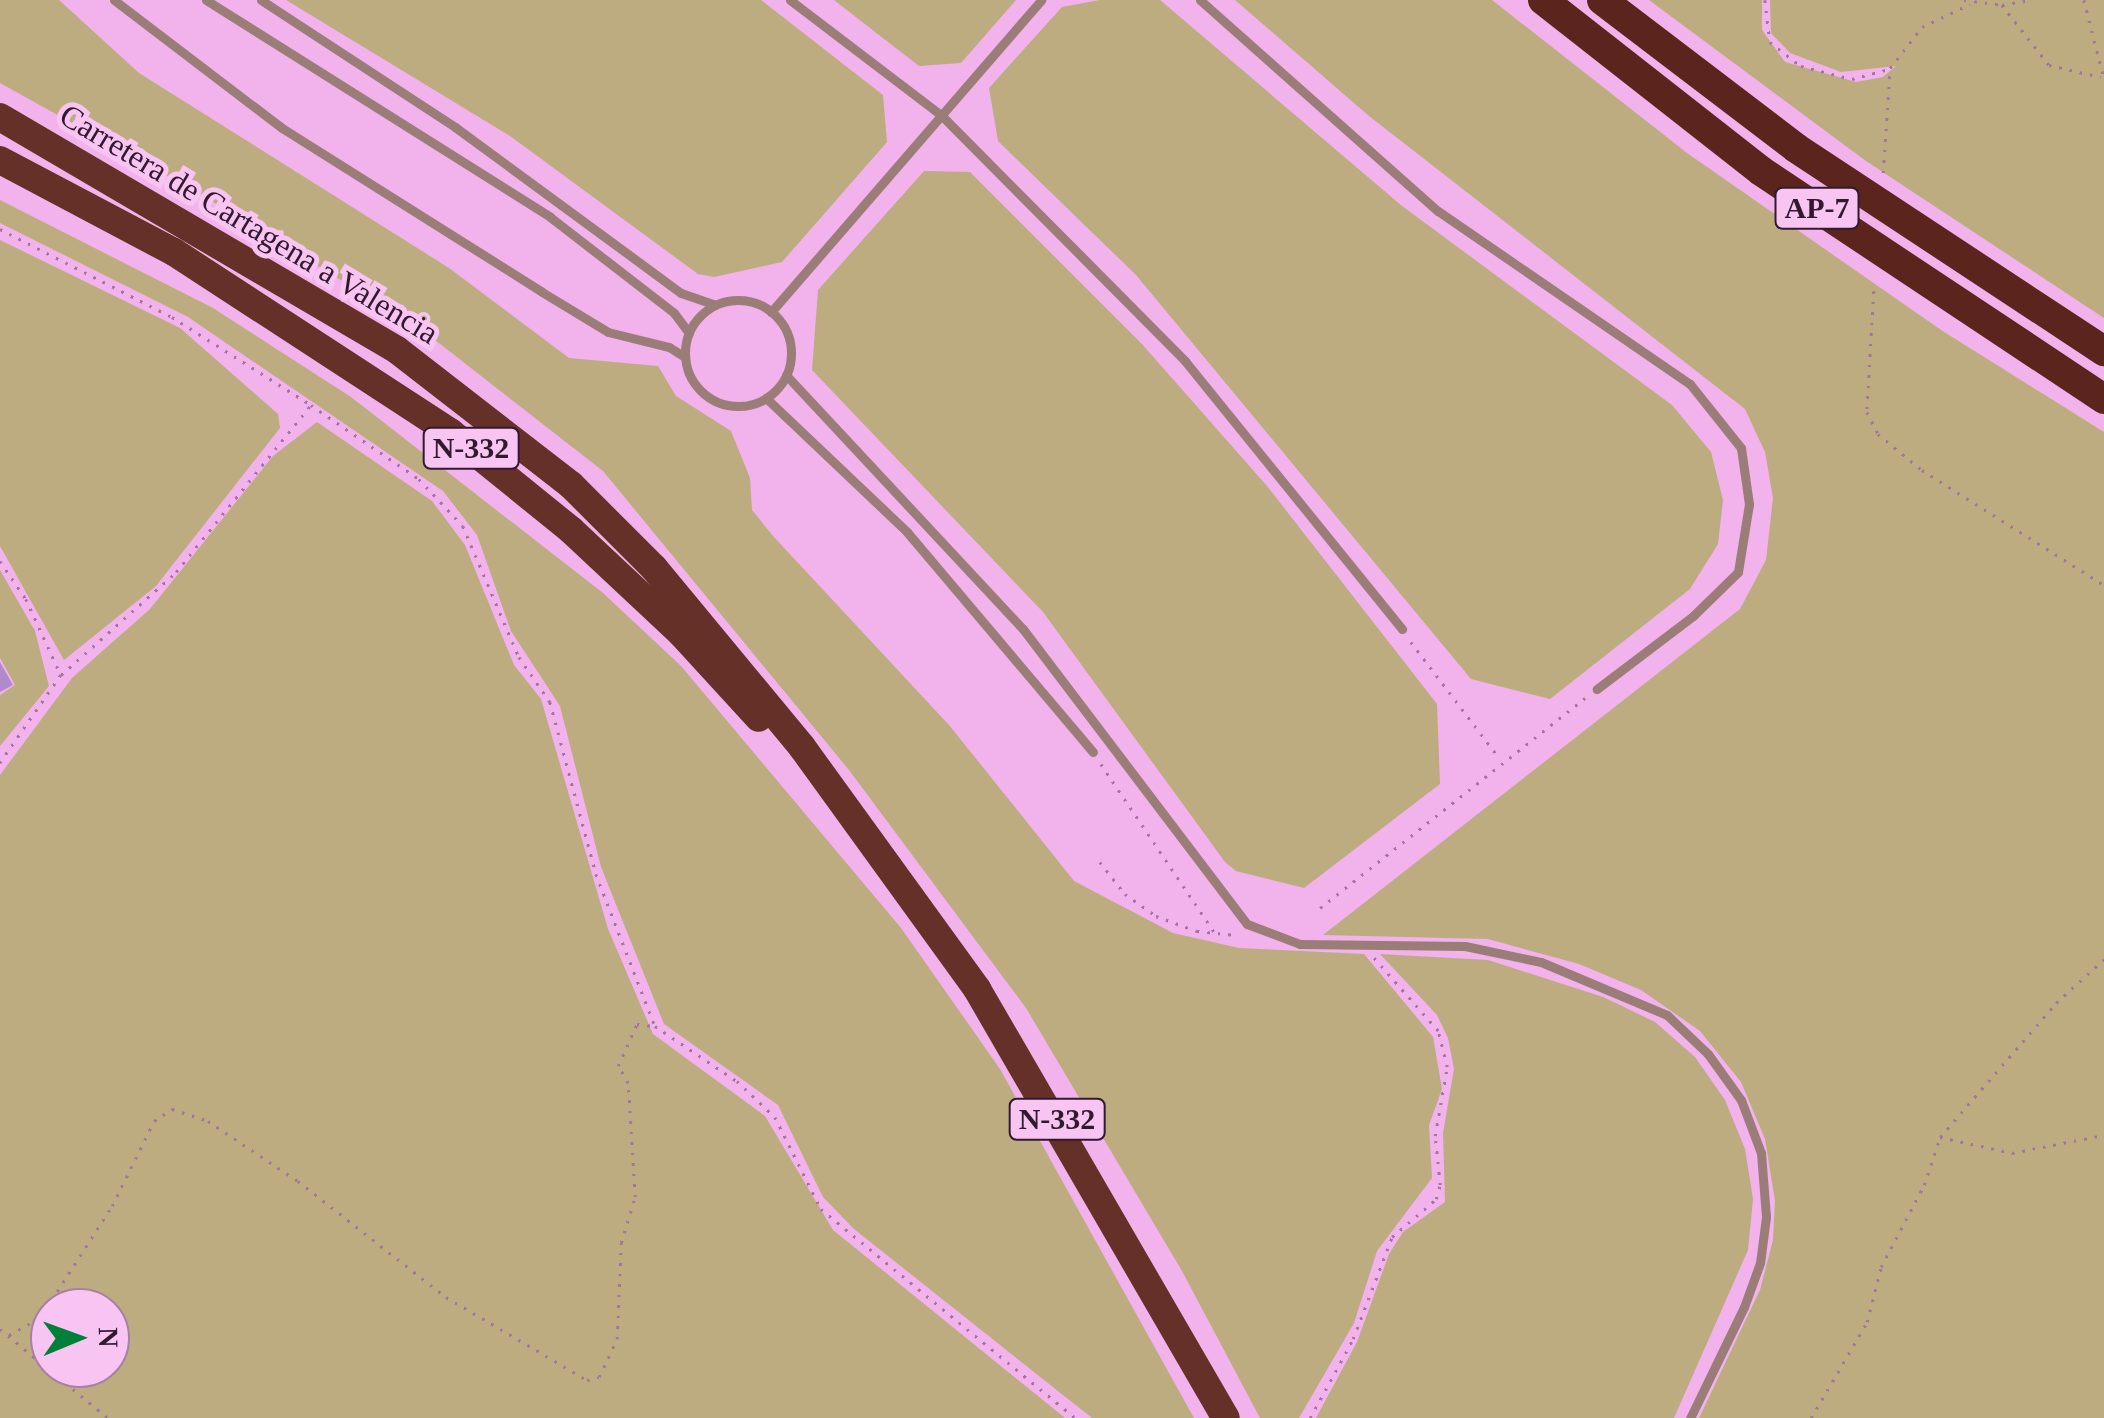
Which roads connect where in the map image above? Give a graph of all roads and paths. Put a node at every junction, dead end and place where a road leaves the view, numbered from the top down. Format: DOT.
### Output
graph roads {
  1 [pos="114,0"];
  2 [pos="206,0"];
  3 [pos="261,0"];
  4 [pos="790,0"];
  5 [pos="1042,0"];
  6 [pos="1200,0"];
  7 [pos="1543,0"];
  8 [pos="1602,0"];
  9 [pos="1766,0"];
  10 [pos="1964,0"];
  11 [pos="2028,0"];
  12 [pos="2084,0"];
  13 [pos="1970,4"];
  14 [pos="2002,5"];
  15 [pos="1890,68"];
  16 [pos="2103,77"];
  17 [pos="0,116"];
  18 [pos="942,116"];
  19 [pos="0,160"];
  20 [pos="1883,173"];
  21 [pos="0,181"];
  22 [pos="0,229"];
  23 [pos="1874,290"];
  24 [pos="716,305"];
  25 [pos="770,312"];
  26 [pos="689,333"];
  27 [pos="318,343"];
  28 [pos="2104,351"];
  29 [pos="685,357"];
  30 [pos="786,375"];
  31 [pos="766,398"];
  32 [pos="2104,399"];
  33 [pos="311,405"];
  34 [pos="0,561"];
  35 [pos="2104,584"];
  36 [pos="1402,628"];
  37 [pos="61,675"];
  38 [pos="1598,689"];
  39 [pos="1093,752"];
  40 [pos="1500,759"];
  41 [pos="0,764"];
  42 [pos="865,833"];
  43 [pos="1100,862"];
  44 [pos="1320,908"];
  45 [pos="1214,933"];
  46 [pos="1272,938"];
  47 [pos="1364,943"];
  48 [pos="2104,959"];
  49 [pos="655,1026"];
  50 [pos="2104,1135"];
  51 [pos="1940,1137"];
  52 [pos="0,1329"];
  53 [pos="8,1335"];
  54 [pos="108,1418"];
  55 [pos="1076,1418"];
  56 [pos="1226,1418"];
  57 [pos="1310,1418"];
  58 [pos="1690,1418"];
  59 [pos="1812,1418"];
  1 -- 29 [label="lane"];
  2 -- 26 [label="lane"];
  3 -- 24 [label="lane"];
  4 -- 18 [label="lane"];
  5 -- 18 [label="lane"];
  6 -- 38 [label="lane"];
  7 -- 32 [label="highway, AP-7"];
  8 -- 28 [label="highway, AP-7"];
  9 -- 15 [label="path"];
  10 -- 13 [label="path"];
  11 -- 14 [label="path"];
  12 -- 16 [label="path"];
  13 -- 14 [label="path"];
  13 -- 15 [label="path"];
  14 -- 16 [label="path"];
  15 -- 20 [label="path"];
  17 -- 42 [label="highway, Carretera de Cartagena a Valencia / N-332"];
  18 -- 25 [label="lane"];
  18 -- 36 [label="lane"];
  19 -- 27 [label="highway, Carretera de Cartagena a Valencia / N-332"];
  21 -- 27 [label="highway"];
  22 -- 33 [label="path"];
  23 -- 35 [label="path"];
  24 -- 25 [label="lane"];
  24 -- 26 [label="lane"];
  25 -- 30 [label="lane"];
  26 -- 29 [label="lane"];
  27 -- 42 [label="highway, Carretera de Cartagena a Valencia / N-332"];
  29 -- 31 [label="lane"];
  30 -- 31 [label="lane"];
  30 -- 46 [label="lane"];
  31 -- 39 [label="lane"];
  33 -- 37 [label="path"];
  33 -- 49 [label="path"];
  34 -- 37 [label="path"];
  36 -- 40 [label="path"];
  37 -- 41 [label="path"];
  38 -- 40 [label="path"];
  39 -- 45 [label="path"];
  40 -- 44 [label="path"];
  42 -- 56 [label="highway, Carretera de Cartagena a Valencia / N-332"];
  43 -- 45 [label="path"];
  45 -- 46 [label="path"];
  46 -- 47 [label="lane"];
  47 -- 57 [label="path"];
  47 -- 58 [label="lane"];
  48 -- 51 [label="path"];
  49 -- 53 [label="path"];
  49 -- 55 [label="path"];
  50 -- 51 [label="path"];
  51 -- 59 [label="path"];
  52 -- 53 [label="path"];
  53 -- 54 [label="path"];
}
